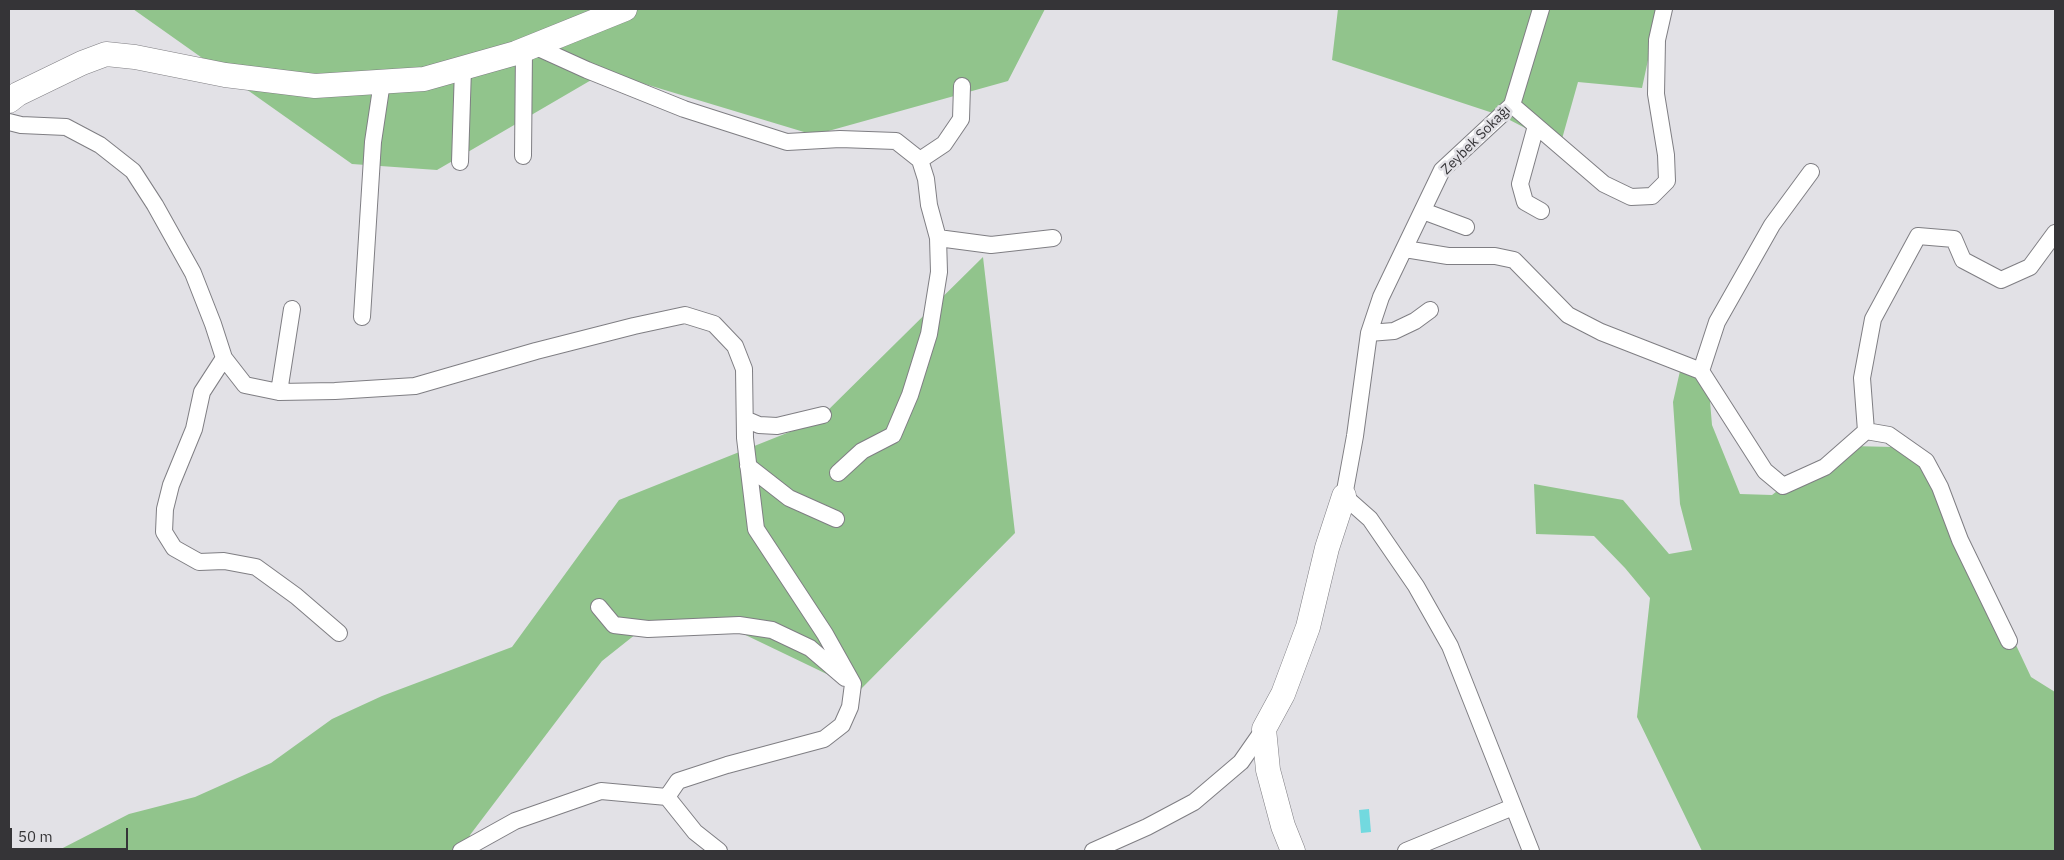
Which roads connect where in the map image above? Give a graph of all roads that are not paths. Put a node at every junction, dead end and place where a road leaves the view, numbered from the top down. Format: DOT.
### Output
graph roads {
  1 [pos="625,9"];
  2 [pos="1541,9"];
  3 [pos="1664,9"];
  4 [pos="529,48"];
  5 [pos="463,68"];
  6 [pos="382,82"];
  7 [pos="962,86"];
  8 [pos="9,101"];
  9 [pos="1512,105"];
  10 [pos="9,122"];
  11 [pos="1536,126"];
  12 [pos="523,156"];
  13 [pos="920,160"];
  14 [pos="460,162"];
  15 [pos="1811,172"];
  16 [pos="1541,211"];
  17 [pos="1423,212"];
  18 [pos="1466,228"];
  19 [pos="2055,233"];
  20 [pos="938,238"];
  21 [pos="1053,238"];
  22 [pos="1405,250"];
  23 [pos="292,309"];
  24 [pos="1430,310"];
  25 [pos="362,317"];
  26 [pos="1370,333"];
  27 [pos="224,358"];
  28 [pos="1701,372"];
  29 [pos="279,392"];
  30 [pos="823,415"];
  31 [pos="745,419"];
  32 [pos="1866,431"];
  33 [pos="748,466"];
  34 [pos="838,473"];
  35 [pos="1344,496"];
  36 [pos="836,519"];
  37 [pos="599,608"];
  38 [pos="339,633"];
  39 [pos="2009,641"];
  40 [pos="853,684"];
  41 [pos="1264,729"];
  42 [pos="667,797"];
  43 [pos="1513,807"];
  44 [pos="461,851"];
  45 [pos="719,851"];
  46 [pos="1094,851"];
  47 [pos="1293,851"];
  48 [pos="1406,851"];
  49 [pos="1531,851"];
  1 -- 4 [label="street"];
  2 -- 9 [label="street, Zeybek Sokağı"];
  3 -- 11 [label="street"];
  4 -- 5 [label="street"];
  4 -- 12 [label="street"];
  4 -- 13 [label="street"];
  5 -- 6 [label="street"];
  5 -- 14 [label="street"];
  6 -- 8 [label="street"];
  6 -- 25 [label="street"];
  7 -- 13 [label="street"];
  9 -- 11 [label="street"];
  9 -- 17 [label="street, Zeybek Sokağı"];
  10 -- 27 [label="street"];
  11 -- 16 [label="street"];
  13 -- 20 [label="street"];
  15 -- 28 [label="street"];
  17 -- 18 [label="street"];
  17 -- 22 [label="street, Zeybek Sokağı"];
  19 -- 32 [label="street"];
  20 -- 21 [label="street"];
  20 -- 34 [label="street"];
  22 -- 26 [label="street, Zeybek Sokağı"];
  22 -- 28 [label="street"];
  23 -- 29 [label="street"];
  24 -- 26 [label="street"];
  26 -- 35 [label="street, Zeybek Sokağı"];
  27 -- 29 [label="street"];
  27 -- 38 [label="street"];
  28 -- 32 [label="street"];
  29 -- 31 [label="street"];
  30 -- 31 [label="street"];
  31 -- 33 [label="street"];
  32 -- 39 [label="street"];
  33 -- 36 [label="street"];
  33 -- 40 [label="street"];
  35 -- 41 [label="street"];
  35 -- 43 [label="street"];
  37 -- 40 [label="street"];
  40 -- 42 [label="street"];
  41 -- 46 [label="street"];
  41 -- 47 [label="street"];
  42 -- 44 [label="street"];
  42 -- 45 [label="street"];
  43 -- 48 [label="street"];
  43 -- 49 [label="street"];
}
